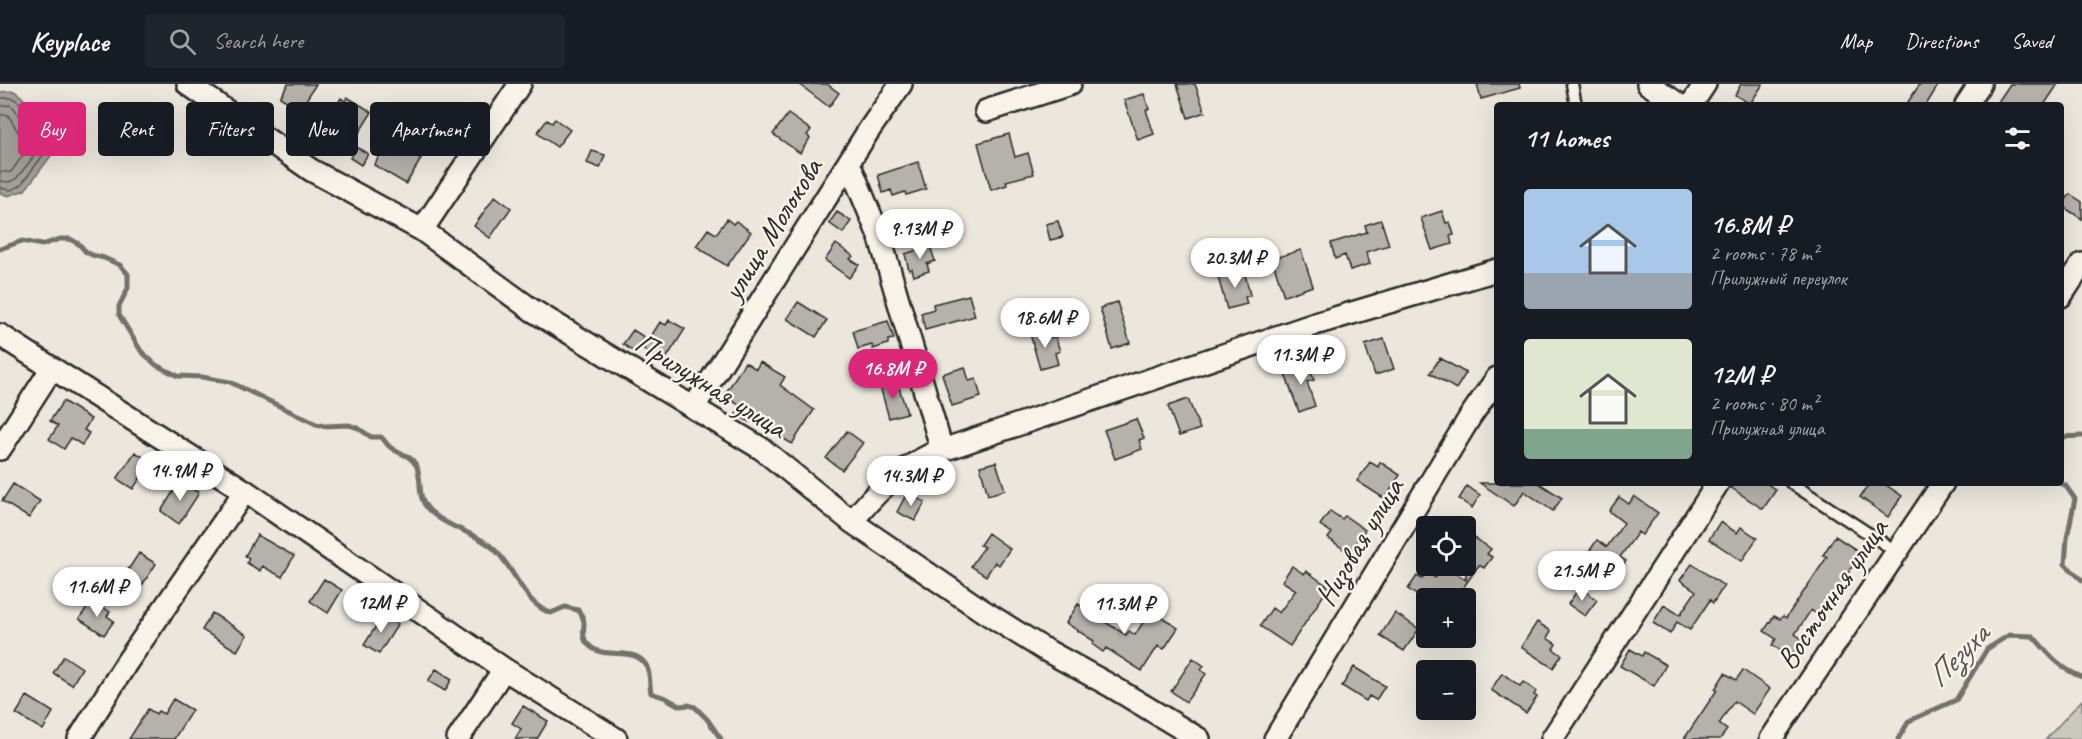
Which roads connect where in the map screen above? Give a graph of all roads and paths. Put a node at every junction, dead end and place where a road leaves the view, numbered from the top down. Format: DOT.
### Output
graph roads {
  1 [pos="188,84"];
  2 [pos="520,84"];
  3 [pos="901,84"];
  4 [pos="1070,84"];
  5 [pos="1572,84"];
  6 [pos="1648,84"];
  7 [pos="1705,84"];
  8 [pos="1980,84"];
  9 [pos="1575,102"];
  10 [pos="1675,102"];
  11 [pos="1692,102"];
  12 [pos="1968,102"];
  13 [pos="986,111"];
  14 [pos="849,163"];
  15 [pos="422,230"];
  16 [pos="2082,264"];
  17 [pos="1494,271"];
  18 [pos="2064,291"];
  19 [pos="0,334"];
  20 [pos="52,368"];
  21 [pos="1494,382"];
  22 [pos="694,407"];
  23 [pos="0,449"];
  24 [pos="942,450"];
  25 [pos="1716,486"];
  26 [pos="1796,486"];
  27 [pos="1940,486"];
  28 [pos="245,491"];
  29 [pos="852,522"];
  30 [pos="1897,552"];
  31 [pos="504,669"];
  32 [pos="79,739"];
  33 [pos="458,739"];
  34 [pos="616,739"];
  35 [pos="1199,739"];
  36 [pos="1275,739"];
  37 [pos="1551,739"];
  38 [pos="1771,739"];
  1 -- 15 [label="street, Прилужная улица"];
  2 -- 15 [label="street"];
  3 -- 14 [label="street, улица Молокова"];
  4 -- 13 [label="street"];
  5 -- 9 [label="lane"];
  6 -- 10 [label="street"];
  7 -- 11 [label="street"];
  8 -- 12 [label="street"];
  14 -- 22 [label="street, улица Молокова"];
  14 -- 24 [label="street"];
  15 -- 22 [label="street, Прилужная улица"];
  16 -- 18 [label="street"];
  17 -- 24 [label="street"];
  19 -- 20 [label="street"];
  20 -- 23 [label="street"];
  20 -- 28 [label="street"];
  21 -- 36 [label="street, Низовая улица"];
  22 -- 29 [label="street, Прилужная улица"];
  24 -- 29 [label="street"];
  25 -- 37 [label="street"];
  26 -- 30 [label="lane"];
  27 -- 30 [label="street, Восточная улица"];
  28 -- 31 [label="street"];
  28 -- 32 [label="street"];
  29 -- 35 [label="street, Прилужная улица"];
  30 -- 38 [label="street, Восточная улица"];
  31 -- 33 [label="street"];
  31 -- 34 [label="street"];
}
